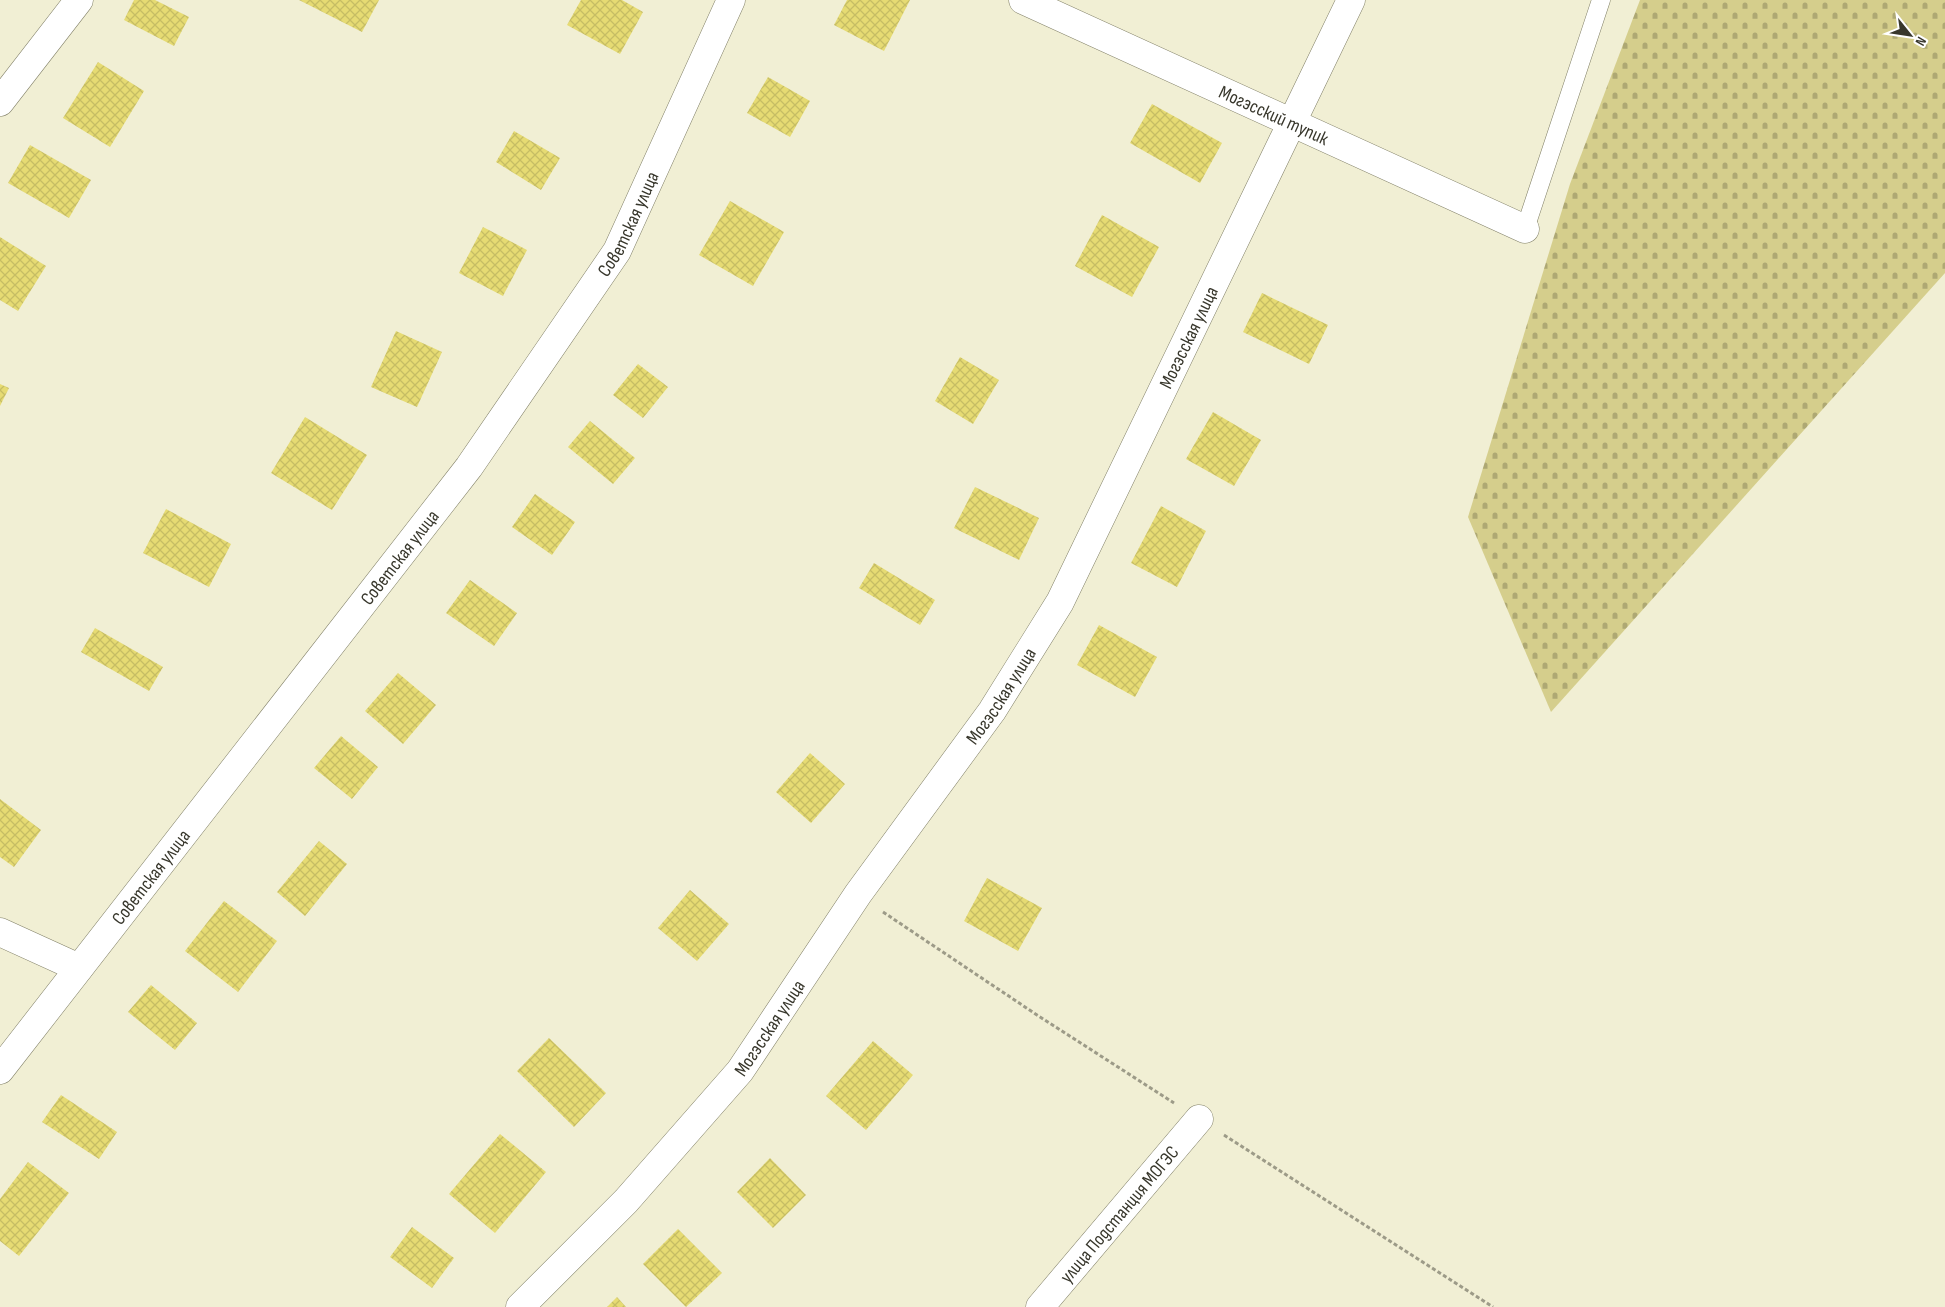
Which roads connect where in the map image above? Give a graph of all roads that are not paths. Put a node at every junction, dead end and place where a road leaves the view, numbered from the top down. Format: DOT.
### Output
graph roads {
  1 [pos="79,0"];
  2 [pos="731,0"];
  3 [pos="1023,0"];
  4 [pos="1352,0"];
  5 [pos="1601,0"];
  6 [pos="0,102"];
  7 [pos="1292,124"];
  8 [pos="1525,229"];
  9 [pos="0,932"];
  10 [pos="79,968"];
  11 [pos="0,1070"];
  12 [pos="1199,1119"];
  13 [pos="520,1307"];
  14 [pos="1040,1307"];
  1 -- 6 [label="street"];
  2 -- 10 [label="street, Советская улица"];
  3 -- 7 [label="street, Могэсский тупик"];
  4 -- 7 [label="street, Могэсская улица"];
  5 -- 8 [label="lane"];
  7 -- 8 [label="street, Могэсский тупик"];
  7 -- 13 [label="street, Могэсская улица"];
  9 -- 10 [label="street"];
  10 -- 11 [label="street, Советская улица"];
  12 -- 14 [label="street, улица Подстанция МОГЭС"];
}
